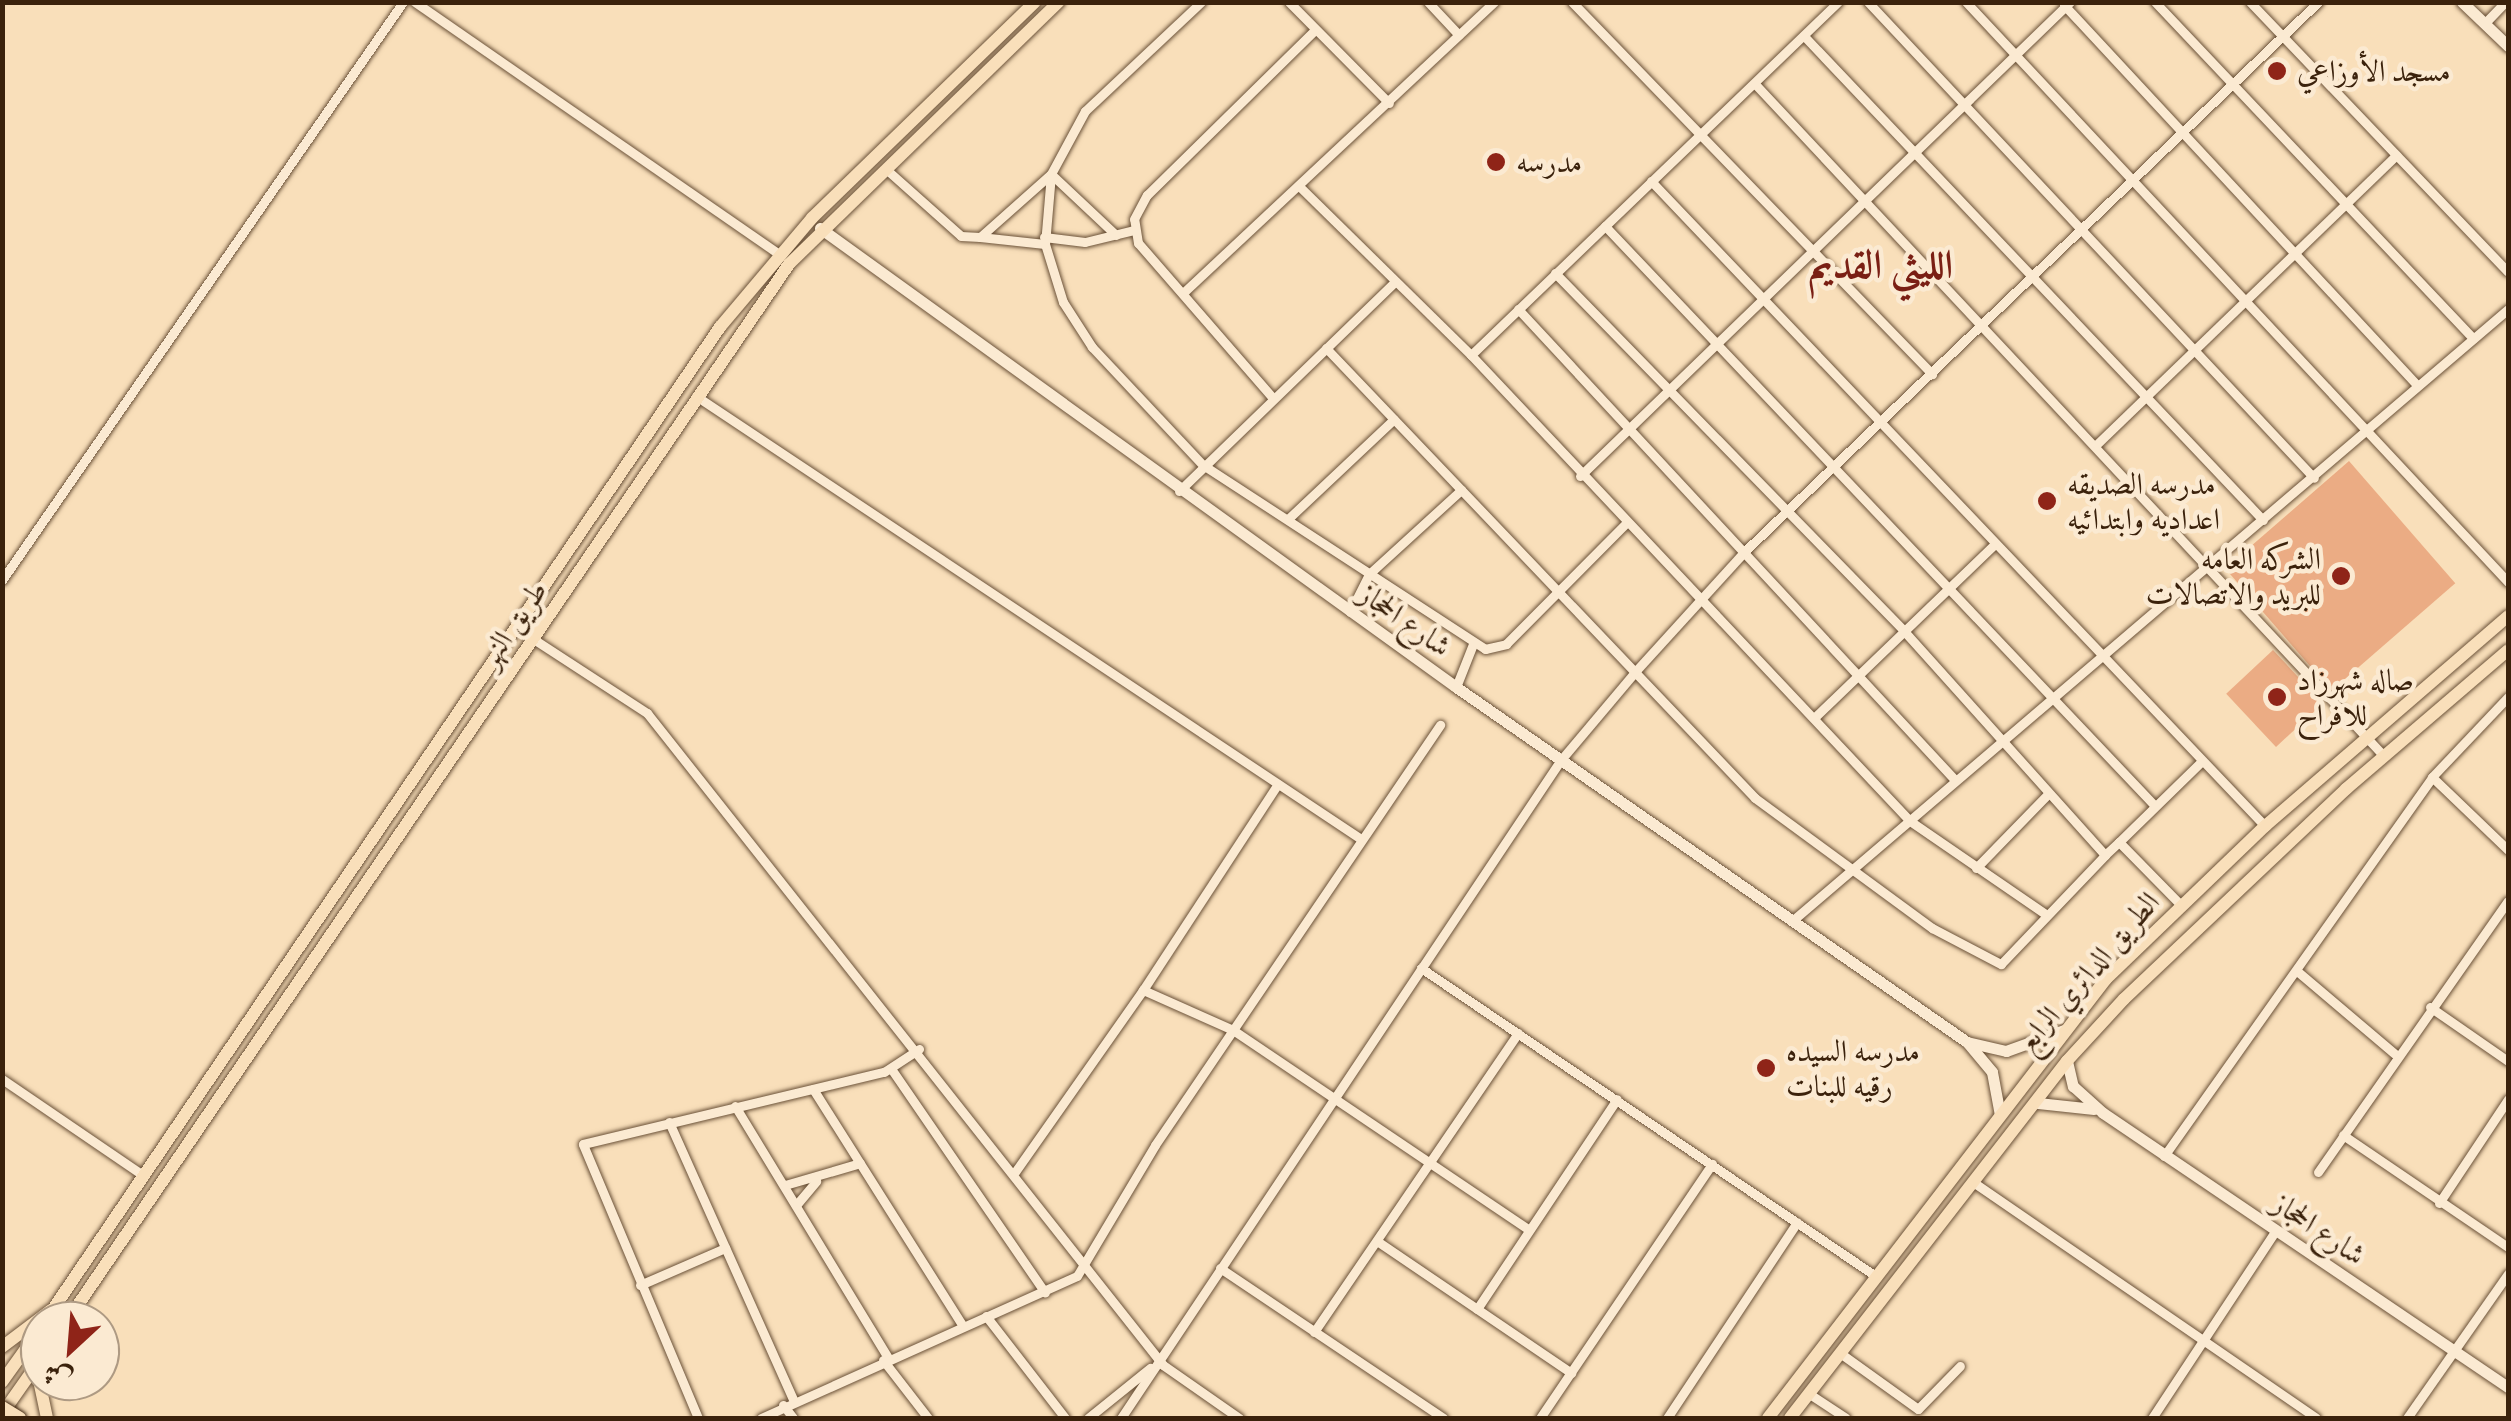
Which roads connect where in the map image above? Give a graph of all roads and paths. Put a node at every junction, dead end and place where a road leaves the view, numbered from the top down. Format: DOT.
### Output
graph roads {
  1 [pos="403,2"];
  2 [pos="415,2"];
  3 [pos="1034,2"];
  4 [pos="1058,2"];
  5 [pos="1201,2"];
  6 [pos="1289,2"];
  7 [pos="1428,2"];
  8 [pos="1494,2"];
  9 [pos="1572,2"];
  10 [pos="1838,2"];
  11 [pos="1868,2"];
  12 [pos="1966,2"];
  13 [pos="2156,2"];
  14 [pos="2250,2"];
  15 [pos="2318,2"];
  16 [pos="2462,2"];
  17 [pos="2505,2"];
  18 [pos="2066,4"];
  19 [pos="2484,24"];
  20 [pos="1315,30"];
  21 [pos="1459,35"];
  22 [pos="1804,36"];
  23 [pos="2282,36"];
  24 [pos="2508,46"];
  25 [pos="2016,54"];
  26 [pos="1756,84"];
  27 [pos="2231,84"];
  28 [pos="1388,103"];
  29 [pos="1962,104"];
  30 [pos="2183,129"];
  31 [pos="1701,135"];
  32 [pos="1917,152"];
  33 [pos="2396,154"];
  34 [pos="888,170"];
  35 [pos="1051,174"];
  36 [pos="2134,176"];
  37 [pos="1651,182"];
  38 [pos="1300,187"];
  39 [pos="1868,202"];
  40 [pos="2347,205"];
  41 [pos="1605,226"];
  42 [pos="820,228"];
  43 [pos="2081,228"];
  44 [pos="1134,230"];
  45 [pos="1116,234"];
  46 [pos="980,238"];
  47 [pos="1044,241"];
  48 [pos="1814,252"];
  49 [pos="2298,252"];
  50 [pos="779,254"];
  51 [pos="2508,272"];
  52 [pos="1555,273"];
  53 [pos="2033,276"];
  54 [pos="1395,282"];
  55 [pos="1183,293"];
  56 [pos="2247,300"];
  57 [pos="1760,304"];
  58 [pos="1518,309"];
  59 [pos="2508,309"];
  60 [pos="1982,324"];
  61 [pos="2473,338"];
  62 [pos="1718,346"];
  63 [pos="1326,348"];
  64 [pos="2196,349"];
  65 [pos="1470,356"];
  66 [pos="1932,374"];
  67 [pos="2417,385"];
  68 [pos="1670,392"];
  69 [pos="696,396"];
  70 [pos="1272,397"];
  71 [pos="2147,398"];
  72 [pos="1394,419"];
  73 [pos="1879,424"];
  74 [pos="1629,430"];
  75 [pos="2369,431"];
  76 [pos="2096,444"];
  77 [pos="1203,464"];
  78 [pos="1834,466"];
  79 [pos="1580,476"];
  80 [pos="2314,478"];
  81 [pos="1180,490"];
  82 [pos="1461,490"];
  83 [pos="1786,513"];
  84 [pos="1289,518"];
  85 [pos="2263,520"];
  86 [pos="1626,523"];
  87 [pos="1994,546"];
  88 [pos="1745,551"];
  89 [pos="2206,566"];
  90 [pos="1369,574"];
  91 [pos="2,580"];
  92 [pos="2508,582"];
  93 [pos="1948,588"];
  94 [pos="1559,592"];
  95 [pos="1698,598"];
  96 [pos="1350,612"];
  97 [pos="2508,616"];
  98 [pos="518,630"];
  99 [pos="1904,631"];
  100 [pos="533,638"];
  101 [pos="1472,644"];
  102 [pos="2508,650"];
  103 [pos="2102,658"];
  104 [pos="1634,673"];
  105 [pos="1859,676"];
  106 [pos="1456,687"];
  107 [pos="2054,698"];
  108 [pos="2506,704"];
  109 [pos="1814,718"];
  110 [pos="1440,725"];
  111 [pos="2367,736"];
  112 [pos="2002,742"];
  113 [pos="2384,756"];
  114 [pos="1560,761"];
  115 [pos="2200,763"];
  116 [pos="2432,777"];
  117 [pos="1956,780"];
  118 [pos="1278,784"];
  119 [pos="2048,794"];
  120 [pos="2155,806"];
  121 [pos="1910,820"];
  122 [pos="2265,826"];
  123 [pos="1361,839"];
  124 [pos="2119,842"];
  125 [pos="2508,850"];
  126 [pos="2105,855"];
  127 [pos="1976,868"];
  128 [pos="1852,873"];
  129 [pos="2508,901"];
  130 [pos="2180,904"];
  131 [pos="2047,914"];
  132 [pos="1792,921"];
  133 [pos="1422,968"];
  134 [pos="2297,971"];
  135 [pos="1143,990"];
  136 [pos="2430,1006"];
  137 [pos="1233,1030"];
  138 [pos="2064,1030"];
  139 [pos="1518,1033"];
  140 [pos="1968,1042"];
  141 [pos="919,1049"];
  142 [pos="2395,1054"];
  143 [pos="2067,1061"];
  144 [pos="2508,1061"];
  145 [pos="892,1070"];
  146 [pos="2,1080"];
  147 [pos="813,1089"];
  148 [pos="1332,1098"];
  149 [pos="1617,1099"];
  150 [pos="2508,1100"];
  151 [pos="2038,1102"];
  152 [pos="735,1106"];
  153 [pos="2102,1113"];
  154 [pos="2000,1114"];
  155 [pos="669,1122"];
  156 [pos="2343,1136"];
  157 [pos="2164,1156"];
  158 [pos="860,1163"];
  159 [pos="1428,1164"];
  160 [pos="1712,1164"];
  161 [pos="1015,1172"];
  162 [pos="2318,1172"];
  163 [pos="144,1176"];
  164 [pos="816,1181"];
  165 [pos="1973,1182"];
  166 [pos="784,1185"];
  167 [pos="2439,1203"];
  168 [pos="797,1204"];
  169 [pos="1798,1222"];
  170 [pos="1529,1230"];
  171 [pos="2276,1230"];
  172 [pos="1378,1241"];
  173 [pos="2508,1247"];
  174 [pos="725,1248"];
  175 [pos="1088,1262"];
  176 [pos="1220,1268"];
  177 [pos="2508,1274"];
  178 [pos="1877,1277"];
  179 [pos="640,1285"];
  180 [pos="1045,1292"];
  181 [pos="59,1301"];
  182 [pos="81,1301"];
  183 [pos="1477,1308"];
  184 [pos="986,1316"];
  185 [pos="963,1326"];
  186 [pos="1314,1332"];
  187 [pos="2204,1341"];
  188 [pos="2453,1350"];
  189 [pos="1840,1353"];
  190 [pos="20,1356"];
  191 [pos="886,1359"];
  192 [pos="1160,1360"];
  193 [pos="1960,1366"];
  194 [pos="1570,1373"];
  195 [pos="2,1382"];
  196 [pos="20,1387"];
  197 [pos="2508,1387"];
  198 [pos="1808,1393"];
  199 [pos="794,1399"];
  200 [pos="782,1405"];
  201 [pos="2298,1406"];
  202 [pos="1427,1408"];
  203 [pos="2,1411"];
  204 [pos="2158,1417"];
  205 [pos="20,1418"];
  206 [pos="698,1418"];
  207 [pos="762,1418"];
  208 [pos="793,1418"];
  209 [pos="928,1418"];
  210 [pos="1065,1418"];
  211 [pos="1088,1418"];
  212 [pos="1120,1418"];
  213 [pos="1239,1418"];
  214 [pos="1420,1418"];
  215 [pos="1442,1418"];
  216 [pos="1540,1418"];
  217 [pos="1667,1418"];
  218 [pos="1768,1418"];
  219 [pos="1790,1418"];
  220 [pos="1846,1418"];
  221 [pos="2290,1418"];
  222 [pos="2316,1418"];
  223 [pos="2407,1418"];
  1 -- 91 [label="street"];
  2 -- 50 [label="street"];
  3 -- 50 [label="main road, طريق النهر"];
  4 -- 34 [label="main road, طريق النهر"];
  5 -- 35 [label="street"];
  6 -- 20 [label="street"];
  7 -- 21 [label="street"];
  8 -- 21 [label="street"];
  9 -- 31 [label="street"];
  10 -- 22 [label="street"];
  11 -- 29 [label="street"];
  12 -- 25 [label="street"];
  13 -- 27 [label="street"];
  14 -- 23 [label="street"];
  15 -- 23 [label="street"];
  16 -- 19 [label="main road"];
  17 -- 19 [label="street"];
  18 -- 25 [label="street"];
  18 -- 30 [label="street"];
  19 -- 24 [label="main road"];
  20 -- 28 [label="street"];
  20 -- 44 [label="street"];
  21 -- 28 [label="street"];
  22 -- 26 [label="street"];
  22 -- 32 [label="street"];
  23 -- 27 [label="street"];
  23 -- 33 [label="street"];
  25 -- 29 [label="street"];
  25 -- 36 [label="street"];
  26 -- 31 [label="street"];
  26 -- 39 [label="street"];
  27 -- 30 [label="street"];
  27 -- 40 [label="street"];
  28 -- 38 [label="street"];
  29 -- 32 [label="street"];
  29 -- 43 [label="street"];
  30 -- 36 [label="street"];
  30 -- 49 [label="street"];
  31 -- 37 [label="street"];
  31 -- 48 [label="street"];
  32 -- 39 [label="street"];
  32 -- 53 [label="street"];
  33 -- 40 [label="street"];
  33 -- 51 [label="street"];
  34 -- 42 [label="main road, طريق النهر"];
  34 -- 46 [label="street"];
  35 -- 45 [label="street"];
  35 -- 46 [label="street"];
  35 -- 47 [label="street"];
  36 -- 43 [label="street"];
  36 -- 56 [label="street"];
  37 -- 41 [label="street"];
  37 -- 57 [label="street"];
  38 -- 54 [label="street"];
  38 -- 55 [label="street"];
  39 -- 48 [label="street"];
  39 -- 60 [label="street"];
  40 -- 49 [label="street"];
  40 -- 61 [label="street"];
  41 -- 52 [label="street"];
  41 -- 62 [label="street"];
  42 -- 69 [label="main road, طريق النهر"];
  42 -- 81 [label="main road, شارع الحجاز"];
  43 -- 53 [label="street"];
  43 -- 64 [label="street"];
  44 -- 45 [label="street"];
  44 -- 55 [label="street"];
  45 -- 47 [label="street"];
  46 -- 47 [label="street"];
  47 -- 77 [label="street"];
  48 -- 57 [label="street"];
  48 -- 66 [label="street"];
  49 -- 56 [label="street"];
  49 -- 67 [label="street"];
  50 -- 98 [label="main road, طريق النهر"];
  52 -- 58 [label="street"];
  52 -- 68 [label="street"];
  53 -- 60 [label="street"];
  53 -- 71 [label="street"];
  54 -- 63 [label="street"];
  54 -- 65 [label="street"];
  55 -- 70 [label="street"];
  56 -- 64 [label="street"];
  56 -- 75 [label="street"];
  57 -- 62 [label="street"];
  57 -- 73 [label="street"];
  58 -- 65 [label="street"];
  58 -- 74 [label="street"];
  59 -- 61 [label="street"];
  60 -- 66 [label="street"];
  60 -- 76 [label="street"];
  61 -- 67 [label="street"];
  62 -- 68 [label="street"];
  62 -- 78 [label="street"];
  63 -- 70 [label="street"];
  63 -- 72 [label="street"];
  64 -- 71 [label="street"];
  64 -- 80 [label="street"];
  65 -- 79 [label="street"];
  66 -- 73 [label="street"];
  67 -- 75 [label="street"];
  68 -- 74 [label="street"];
  68 -- 83 [label="street"];
  69 -- 100 [label="main road, طريق النهر"];
  69 -- 118 [label="street"];
  70 -- 77 [label="street"];
  71 -- 76 [label="street"];
  71 -- 85 [label="street"];
  72 -- 82 [label="street"];
  72 -- 84 [label="street"];
  73 -- 78 [label="street"];
  73 -- 87 [label="street"];
  74 -- 79 [label="street"];
  74 -- 88 [label="street"];
  75 -- 80 [label="street"];
  75 -- 92 [label="street"];
  76 -- 89 [label="street"];
  77 -- 81 [label="street"];
  77 -- 84 [label="street"];
  78 -- 83 [label="street"];
  78 -- 93 [label="street"];
  79 -- 86 [label="street"];
  80 -- 85 [label="street"];
  81 -- 96 [label="main road, شارع الحجاز"];
  82 -- 90 [label="street"];
  82 -- 94 [label="street"];
  83 -- 88 [label="street"];
  83 -- 99 [label="street"];
  84 -- 90 [label="street"];
  85 -- 89 [label="street"];
  86 -- 94 [label="street"];
  86 -- 95 [label="street"];
  87 -- 93 [label="street"];
  87 -- 103 [label="street"];
  88 -- 95 [label="street"];
  88 -- 105 [label="street"];
  89 -- 103 [label="street"];
  89 -- 111 [label="street"];
  90 -- 96 [label="street"];
  90 -- 101 [label="street"];
  93 -- 99 [label="street"];
  93 -- 107 [label="street"];
  94 -- 101 [label="street"];
  94 -- 104 [label="street"];
  95 -- 104 [label="street"];
  95 -- 109 [label="street"];
  96 -- 106 [label="main road, شارع الحجاز"];
  97 -- 111 [label="main road, الطريق الدائري الرابع"];
  98 -- 100 [label="street"];
  98 -- 163 [label="main road, طريق النهر"];
  99 -- 105 [label="street"];
  99 -- 112 [label="street"];
  100 -- 141 [label="street"];
  100 -- 182 [label="main road, طريق النهر"];
  101 -- 106 [label="street"];
  102 -- 113 [label="main road, الطريق الدائري الرابع"];
  103 -- 107 [label="street"];
  103 -- 115 [label="street"];
  104 -- 114 [label="street"];
  104 -- 128 [label="street"];
  105 -- 109 [label="street"];
  105 -- 117 [label="street"];
  106 -- 114 [label="main road, شارع الحجاز"];
  107 -- 112 [label="street"];
  107 -- 120 [label="street"];
  108 -- 116 [label="street"];
  109 -- 121 [label="street"];
  110 -- 123 [label="street"];
  111 -- 113 [label="street"];
  111 -- 122 [label="main road, الطريق الدائري الرابع"];
  112 -- 117 [label="street"];
  112 -- 119 [label="street"];
  113 -- 143 [label="main road, الطريق الدائري الرابع"];
  114 -- 132 [label="main road, شارع الحجاز"];
  114 -- 133 [label="street"];
  115 -- 120 [label="street"];
  115 -- 122 [label="street"];
  116 -- 125 [label="street"];
  116 -- 134 [label="street"];
  117 -- 121 [label="street"];
  118 -- 123 [label="street"];
  118 -- 135 [label="street"];
  119 -- 126 [label="street"];
  119 -- 127 [label="street"];
  120 -- 124 [label="street"];
  121 -- 127 [label="street"];
  121 -- 128 [label="street"];
  122 -- 130 [label="main road, الطريق الدائري الرابع"];
  123 -- 137 [label="street"];
  124 -- 126 [label="street"];
  124 -- 130 [label="street"];
  126 -- 131 [label="street"];
  127 -- 131 [label="street"];
  128 -- 131 [label="street"];
  128 -- 132 [label="street"];
  129 -- 136 [label="street"];
  130 -- 138 [label="main road, الطريق الدائري الرابع"];
  132 -- 140 [label="main road, شارع الحجاز"];
  133 -- 139 [label="street"];
  133 -- 148 [label="street"];
  134 -- 142 [label="street"];
  134 -- 157 [label="street"];
  135 -- 137 [label="street"];
  135 -- 161 [label="street"];
  136 -- 142 [label="street"];
  136 -- 144 [label="street"];
  137 -- 148 [label="street"];
  137 -- 175 [label="street"];
  138 -- 140 [label="main road, شارع الحجاز"];
  138 -- 154 [label="main road, الطريق الدائري الرابع"];
  139 -- 149 [label="street"];
  139 -- 159 [label="street"];
  140 -- 154 [label="main road, شارع الحجاز"];
  141 -- 145 [label="street"];
  141 -- 161 [label="street"];
  142 -- 156 [label="street"];
  143 -- 151 [label="main road, الطريق الدائري الرابع"];
  143 -- 153 [label="main road, شارع الحجاز"];
  145 -- 147 [label="street"];
  145 -- 180 [label="street"];
  146 -- 163 [label="street"];
  147 -- 152 [label="street"];
  147 -- 158 [label="street"];
  148 -- 159 [label="street"];
  148 -- 176 [label="street"];
  149 -- 160 [label="street"];
  149 -- 170 [label="street"];
  150 -- 167 [label="street"];
  151 -- 153 [label="main road, شارع الحجاز"];
  151 -- 165 [label="main road, الطريق الدائري الرابع"];
  152 -- 155 [label="street"];
  152 -- 166 [label="street"];
  153 -- 157 [label="main road, شارع الحجاز"];
  154 -- 178 [label="main road, الطريق الدائري الرابع"];
  155 -- 174 [label="street"];
  155 -- 179 [label="street"];
  156 -- 162 [label="street"];
  156 -- 167 [label="street"];
  157 -- 171 [label="main road, شارع الحجاز"];
  158 -- 164 [label="street"];
  158 -- 185 [label="street"];
  159 -- 170 [label="street"];
  159 -- 172 [label="street"];
  160 -- 169 [label="street"];
  160 -- 194 [label="street"];
  161 -- 175 [label="street"];
  163 -- 181 [label="main road, طريق النهر"];
  164 -- 166 [label="street"];
  164 -- 168 [label="street"];
  165 -- 187 [label="street"];
  165 -- 189 [label="main road, الطريق الدائري الرابع"];
  166 -- 168 [label="street"];
  167 -- 173 [label="street"];
  168 -- 191 [label="street"];
  169 -- 178 [label="street"];
  169 -- 217 [label="street"];
  170 -- 183 [label="street"];
  171 -- 187 [label="street"];
  171 -- 188 [label="main road, شارع الحجاز"];
  172 -- 183 [label="street"];
  172 -- 186 [label="street"];
  174 -- 179 [label="street"];
  174 -- 199 [label="street"];
  175 -- 180 [label="street"];
  175 -- 192 [label="street"];
  176 -- 186 [label="street"];
  176 -- 192 [label="street"];
  177 -- 188 [label="street"];
  178 -- 218 [label="main road, الطريق الدائري الرابع"];
  179 -- 206 [label="street"];
  180 -- 184 [label="street"];
  183 -- 194 [label="street"];
  184 -- 185 [label="street"];
  184 -- 210 [label="street"];
  185 -- 191 [label="street"];
  186 -- 202 [label="street"];
  187 -- 201 [label="street"];
  187 -- 204 [label="street"];
  188 -- 197 [label="main road, شارع الحجاز"];
  188 -- 223 [label="street"];
  189 -- 193 [label="street"];
  189 -- 198 [label="main road, الطريق الدائري الرابع"];
  190 -- 195 [label="main road"];
  191 -- 199 [label="street"];
  191 -- 209 [label="street"];
  192 -- 211 [label="street"];
  192 -- 212 [label="street"];
  192 -- 213 [label="street"];
  194 -- 216 [label="street"];
  196 -- 203 [label="main road"];
  198 -- 219 [label="main road, الطريق الدائري الرابع"];
  198 -- 220 [label="street"];
  199 -- 200 [label="street"];
  200 -- 207 [label="street"];
  200 -- 208 [label="street"];
  201 -- 221 [label="street"];
  201 -- 222 [label="street"];
  202 -- 214 [label="street"];
  202 -- 215 [label="street"];
  203 -- 205 [label="main road, bridge"];
}
